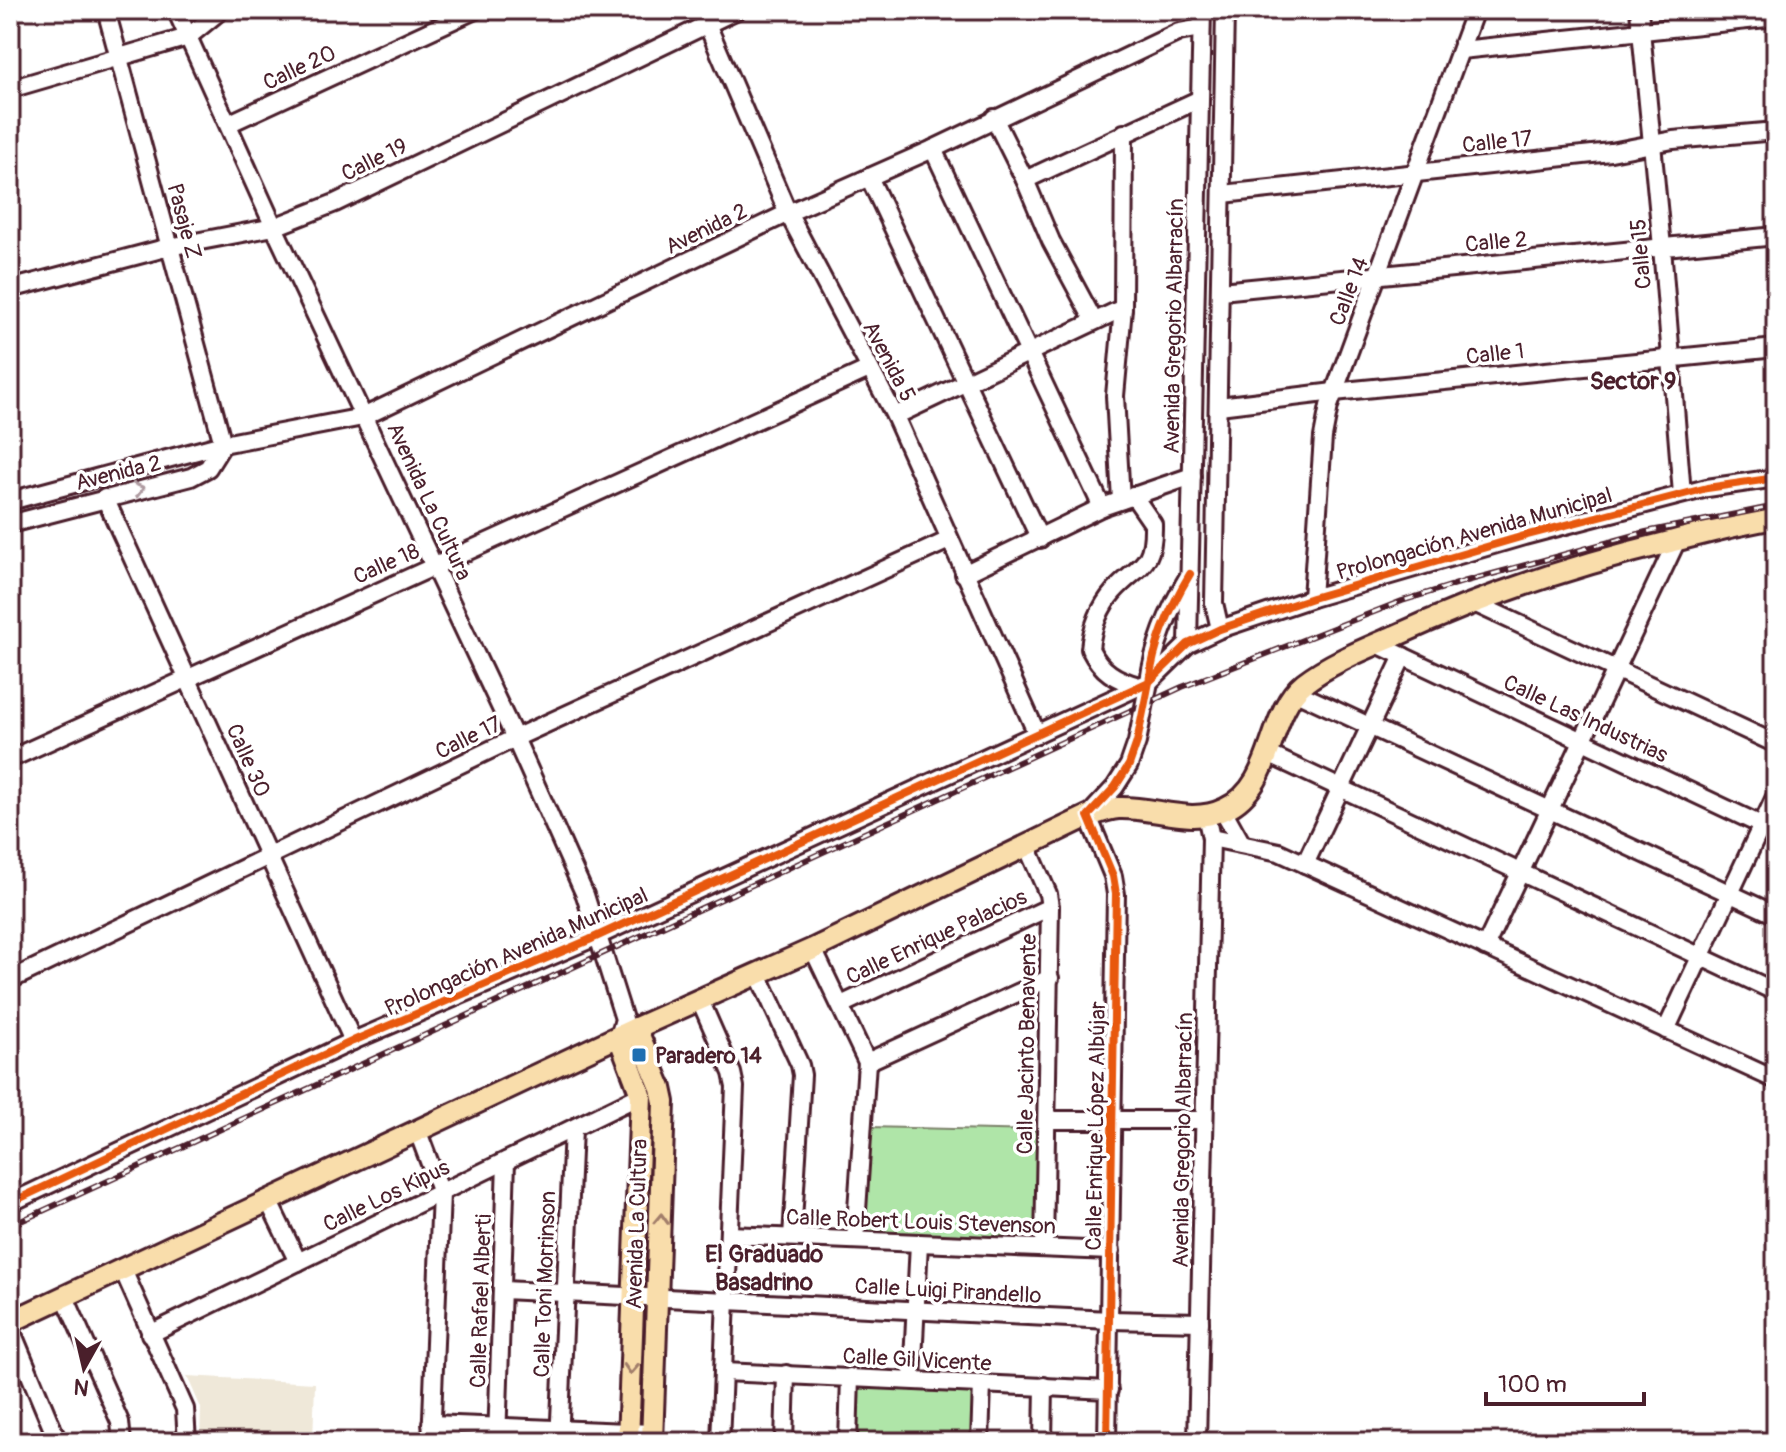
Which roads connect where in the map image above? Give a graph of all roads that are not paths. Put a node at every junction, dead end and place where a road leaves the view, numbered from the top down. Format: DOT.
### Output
graph roads {
  1 [pos="106,10"];
  2 [pos="176,10"];
  3 [pos="221,10"];
  4 [pos="475,10"];
  5 [pos="737,10"];
  6 [pos="1202,10"];
  7 [pos="1225,10"];
  8 [pos="1475,10"];
  9 [pos="1639,10"];
  10 [pos="705,17"];
  11 [pos="1776,17"];
  12 [pos="1201,28"];
  13 [pos="1641,30"];
  14 [pos="188,37"];
  15 [pos="1461,50"];
  16 [pos="118,58"];
  17 [pos="10,89"];
  18 [pos="1200,99"];
  19 [pos="994,118"];
  20 [pos="228,124"];
  21 [pos="1776,131"];
  22 [pos="1124,133"];
  23 [pos="1652,145"];
  24 [pos="933,149"];
  25 [pos="1417,171"];
  26 [pos="869,177"];
  27 [pos="1025,180"];
  28 [pos="1223,194"];
  29 [pos="788,213"];
  30 [pos="274,227"];
  31 [pos="1776,236"];
  32 [pos="169,247"];
  33 [pos="1662,247"];
  34 [pos="1378,274"];
  35 [pos="10,289"];
  36 [pos="1221,291"];
  37 [pos="1123,308"];
  38 [pos="1094,321"];
  39 [pos="1776,348"];
  40 [pos="1028,351"];
  41 [pos="1670,358"];
  42 [pos="869,369"];
  43 [pos="966,382"];
  44 [pos="1334,392"];
  45 [pos="1219,406"];
  46 [pos="895,416"];
  47 [pos="363,417"];
  48 [pos="223,444"];
  49 [pos="1192,476"];
  50 [pos="1776,478"];
  51 [pos="84,482"];
  52 [pos="1682,494"];
  53 [pos="105,498"];
  54 [pos="1127,498"];
  55 [pos="10,501"];
  56 [pos="1102,507"];
  57 [pos="64,508"];
  58 [pos="1776,518"];
  59 [pos="10,524"];
  60 [pos="1040,539"];
  61 [pos="949,540"];
  62 [pos="1677,540"];
  63 [pos="435,565"];
  64 [pos="964,574"];
  65 [pos="1190,574"];
  66 [pos="1312,598"];
  67 [pos="1472,602"];
  68 [pos="1220,629"];
  69 [pos="1188,644"];
  70 [pos="1377,644"];
  71 [pos="1403,656"];
  72 [pos="1616,669"];
  73 [pos="188,678"];
  74 [pos="1144,684"];
  75 [pos="1296,692"];
  76 [pos="1370,726"];
  77 [pos="1037,734"];
  78 [pos="515,738"];
  79 [pos="1582,741"];
  80 [pos="1776,744"];
  81 [pos="1268,754"];
  82 [pos="10,759"];
  83 [pos="1341,788"];
  84 [pos="1776,795"];
  85 [pos="1550,810"];
  86 [pos="1214,813"];
  87 [pos="1088,816"];
  88 [pos="1769,828"];
  89 [pos="1211,838"];
  90 [pos="1242,844"];
  91 [pos="1027,846"];
  92 [pos="269,857"];
  93 [pos="1305,864"];
  94 [pos="1520,872"];
  95 [pos="1730,893"];
  96 [pos="1050,907"];
  97 [pos="1776,915"];
  98 [pos="600,935"];
  99 [pos="1485,947"];
  100 [pos="813,949"];
  101 [pos="1700,956"];
  102 [pos="758,974"];
  103 [pos="1050,978"];
  104 [pos="10,980"];
  105 [pos="1776,992"];
  106 [pos="700,1000"];
  107 [pos="841,1005"];
  108 [pos="627,1028"];
  109 [pos="1666,1030"];
  110 [pos="353,1041"];
  111 [pos="867,1062"];
  112 [pos="1776,1080"];
  113 [pos="641,1095"];
  114 [pos="1047,1120"];
  115 [pos="1204,1120"];
  116 [pos="1113,1121"];
  117 [pos="573,1129"];
  118 [pos="418,1132"];
  119 [pos="506,1161"];
  120 [pos="441,1193"];
  121 [pos="269,1202"];
  122 [pos="10,1203"];
  123 [pos="729,1235"];
  124 [pos="792,1237"];
  125 [pos="855,1240"];
  126 [pos="919,1243"];
  127 [pos="1044,1248"];
  128 [pos="1111,1251"];
  129 [pos="298,1262"];
  130 [pos="123,1270"];
  131 [pos="503,1290"];
  132 [pos="566,1293"];
  133 [pos="65,1297"];
  134 [pos="635,1297"];
  135 [pos="659,1297"];
  136 [pos="726,1301"];
  137 [pos="916,1310"];
  138 [pos="1110,1320"];
  139 [pos="1200,1322"];
  140 [pos="10,1324"];
  141 [pos="150,1334"];
  142 [pos="723,1372"];
  143 [pos="786,1374"];
  144 [pos="850,1377"];
  145 [pos="912,1380"];
  146 [pos="982,1384"];
  147 [pos="1044,1386"];
  148 [pos="1109,1390"];
  149 [pos="431,1424"];
  150 [pos="498,1434"];
  151 [pos="559,1436"];
  152 [pos="628,1437"];
  153 [pos="652,1437"];
  154 [pos="58,1442"];
  155 [pos="122,1442"];
  156 [pos="187,1442"];
  157 [pos="431,1442"];
  158 [pos="720,1442"];
  159 [pos="784,1442"];
  160 [pos="848,1442"];
  161 [pos="980,1442"];
  162 [pos="1043,1442"];
  163 [pos="1107,1442"];
  164 [pos="1197,1442"];
  1 -- 16 [label="street, Pasaje Z"];
  2 -- 14 [label="street, Avenida La Cultura"];
  3 -- 14 [label="street"];
  4 -- 20 [label="street, Calle 20"];
  5 -- 10 [label="street, Calle 19"];
  6 -- 12 [label="street, Avenida Gregorio Albarracín"];
  7 -- 28 [label="street"];
  8 -- 15 [label="street, Calle 14"];
  9 -- 13 [label="street, Calle 15"];
  10 -- 29 [label="street, Avenida 5"];
  10 -- 30 [label="street, Calle 19"];
  11 -- 13 [label="street"];
  12 -- 18 [label="street, Avenida Gregorio Albarracín"];
  12 -- 19 [label="street, Avenida 2"];
  13 -- 15 [label="street"];
  13 -- 23 [label="street, Calle 15"];
  14 -- 16 [label="street"];
  14 -- 20 [label="street, Avenida La Cultura"];
  15 -- 25 [label="street, Calle 14"];
  16 -- 17 [label="street"];
  16 -- 32 [label="street, Pasaje Z"];
  18 -- 22 [label="street"];
  18 -- 49 [label="street, Avenida Gregorio Albarracín"];
  19 -- 24 [label="street, Avenida 2"];
  19 -- 27 [label="street"];
  20 -- 30 [label="street, Avenida La Cultura"];
  21 -- 23 [label="street, Calle 17"];
  22 -- 27 [label="street"];
  22 -- 37 [label="street"];
  23 -- 25 [label="street, Calle 17"];
  23 -- 33 [label="street, Calle 15"];
  24 -- 26 [label="street, Avenida 2"];
  24 -- 40 [label="street"];
  25 -- 28 [label="street, Calle 17"];
  25 -- 34 [label="street, Calle 14"];
  26 -- 29 [label="street, Avenida 2"];
  26 -- 43 [label="street"];
  27 -- 38 [label="street"];
  28 -- 36 [label="street"];
  29 -- 42 [label="street, Avenida 5"];
  29 -- 47 [label="street, Avenida 2"];
  30 -- 32 [label="street, Calle 19"];
  30 -- 47 [label="street, Avenida La Cultura"];
  31 -- 33 [label="street, Calle 2"];
  32 -- 35 [label="street, Calle 19"];
  32 -- 48 [label="street, Pasaje Z"];
  33 -- 34 [label="street, Calle 2"];
  33 -- 41 [label="street, Calle 15"];
  34 -- 36 [label="street, Calle 2"];
  34 -- 44 [label="street, Calle 14"];
  36 -- 45 [label="street"];
  37 -- 38 [label="street"];
  37 -- 54 [label="street"];
  38 -- 40 [label="street"];
  39 -- 41 [label="street, Calle 1"];
  40 -- 43 [label="street"];
  40 -- 56 [label="street"];
  41 -- 44 [label="street, Calle 1"];
  41 -- 52 [label="street, Calle 15"];
  42 -- 46 [label="street, Avenida 5"];
  42 -- 63 [label="street, Calle 18"];
  43 -- 46 [label="street"];
  43 -- 60 [label="street"];
  44 -- 45 [label="street, Calle 1"];
  44 -- 66 [label="street, Calle 14"];
  45 -- 68 [label="street"];
  46 -- 61 [label="street, Avenida 5"];
  47 -- 48 [label="street, Avenida 2"];
  47 -- 63 [label="street, Avenida La Cultura"];
  48 -- 51 [label="street, Avenida 2"];
  53 -- 48 [label="street, Avenida 2, one-way"];
  49 -- 54 [label="street"];
  49 -- 65 [label="street, Avenida Gregorio Albarracín"];
  50 -- 52 [label="street, Prolongación Avenida Municipal"];
  51 -- 55 [label="street, Avenida 2"];
  51 -- 57 [label="street"];
  52 -- 66 [label="street, Prolongación Avenida Municipal"];
  53 -- 57 [label="street, Avenida 2"];
  53 -- 73 [label="street, Calle 30"];
  54 -- 56 [label="street"];
  54 -- 74 [label="street"];
  56 -- 60 [label="street"];
  57 -- 59 [label="street, Avenida 2"];
  58 -- 62 [label="main road"];
  60 -- 64 [label="street"];
  61 -- 64 [label="street, Avenida 5"];
  61 -- 78 [label="street, Calle 17"];
  62 -- 67 [label="main road"];
  62 -- 72 [label="street"];
  63 -- 73 [label="street, Calle 18"];
  63 -- 78 [label="street, Avenida La Cultura"];
  64 -- 77 [label="street, Avenida 5"];
  65 -- 69 [label="street, Avenida Gregorio Albarracín"];
  65 -- 74 [label="street"];
  66 -- 68 [label="street, Prolongación Avenida Municipal"];
  67 -- 70 [label="main road"];
  67 -- 72 [label="street"];
  68 -- 69 [label="street, Prolongación Avenida Municipal"];
  69 -- 74 [label="street, Prolongación Avenida Municipal"];
  70 -- 71 [label="street, Calle Las Industrias"];
  70 -- 75 [label="main road"];
  71 -- 76 [label="street"];
  71 -- 79 [label="street, Calle Las Industrias"];
  72 -- 79 [label="street"];
  72 -- 80 [label="street"];
  73 -- 82 [label="street, Calle 18"];
  73 -- 92 [label="street, Calle 30"];
  74 -- 77 [label="street, Prolongación Avenida Municipal"];
  74 -- 87 [label="street"];
  75 -- 76 [label="street"];
  75 -- 81 [label="main road"];
  76 -- 83 [label="street"];
  76 -- 85 [label="street"];
  77 -- 98 [label="street, Prolongación Avenida Municipal"];
  78 -- 92 [label="street, Calle 17"];
  78 -- 98 [label="street, Avenida La Cultura"];
  79 -- 85 [label="street"];
  79 -- 88 [label="street, Calle Las Industrias"];
  81 -- 83 [label="street"];
  81 -- 86 [label="main road"];
  83 -- 93 [label="street"];
  83 -- 94 [label="street"];
  84 -- 88 [label="street"];
  85 -- 94 [label="street"];
  85 -- 95 [label="street"];
  86 -- 87 [label="main road"];
  86 -- 89 [label="street, Avenida Gregorio Albarracín"];
  86 -- 90 [label="street"];
  87 -- 91 [label="main road"];
  87 -- 116 [label="street, Calle Enrique López Albújar"];
  88 -- 95 [label="street"];
  89 -- 90 [label="street"];
  89 -- 115 [label="street, Avenida Gregorio Albarracín"];
  90 -- 93 [label="street"];
  91 -- 96 [label="street, Calle Jacinto Benavente"];
  91 -- 100 [label="main road"];
  92 -- 104 [label="street, Calle 17"];
  92 -- 110 [label="street, Calle 30"];
  93 -- 99 [label="street"];
  94 -- 99 [label="street"];
  94 -- 101 [label="street"];
  95 -- 97 [label="street"];
  95 -- 101 [label="street"];
  96 -- 103 [label="street, Calle Jacinto Benavente"];
  96 -- 107 [label="street, Calle Enrique Palacios"];
  98 -- 108 [label="street, Avenida La Cultura"];
  98 -- 110 [label="street, Prolongación Avenida Municipal"];
  99 -- 109 [label="street"];
  100 -- 102 [label="main road"];
  100 -- 107 [label="street"];
  101 -- 105 [label="street"];
  101 -- 109 [label="street"];
  102 -- 106 [label="main road"];
  102 -- 124 [label="street"];
  103 -- 111 [label="street"];
  103 -- 114 [label="street, Calle Jacinto Benavente"];
  106 -- 108 [label="main road"];
  106 -- 123 [label="street"];
  107 -- 111 [label="street"];
  108 -- 113 [label="main road, Avenida La Cultura"];
  108 -- 118 [label="main road"];
  135 -- 108 [label="main road, Avenida La Cultura, one-way"];
  109 -- 112 [label="street"];
  110 -- 122 [label="street, Prolongación Avenida Municipal"];
  111 -- 125 [label="street"];
  113 -- 117 [label="street, Calle Los Kipus"];
  113 -- 134 [label="main road, Avenida La Cultura"];
  114 -- 116 [label="street"];
  114 -- 127 [label="street, Calle Jacinto Benavente"];
  115 -- 116 [label="street"];
  115 -- 139 [label="street, Avenida Gregorio Albarracín"];
  116 -- 128 [label="street, Calle Enrique López Albújar"];
  117 -- 119 [label="street, Calle Los Kipus"];
  117 -- 132 [label="street, Calle Toni Morrinson"];
  118 -- 120 [label="street"];
  118 -- 121 [label="main road"];
  119 -- 120 [label="street, Calle Los Kipus"];
  119 -- 131 [label="street, Calle Rafael Alberti"];
  120 -- 129 [label="street, Calle Los Kipus"];
  120 -- 149 [label="street"];
  121 -- 129 [label="street"];
  121 -- 130 [label="main road"];
  123 -- 124 [label="street, Calle Robert Louis Stevenson"];
  123 -- 136 [label="street"];
  124 -- 125 [label="street, Calle Robert Louis Stevenson"];
  125 -- 126 [label="street, Calle Robert Louis Stevenson"];
  126 -- 127 [label="street, Calle Robert Louis Stevenson"];
  126 -- 137 [label="street"];
  127 -- 128 [label="street, Calle Robert Louis Stevenson"];
  128 -- 138 [label="street, Calle Enrique López Albújar"];
  129 -- 141 [label="street, Calle Los Kipus"];
  130 -- 133 [label="main road"];
  130 -- 141 [label="street"];
  131 -- 132 [label="street, Calle Luigi Pirandello"];
  131 -- 150 [label="street, Calle Rafael Alberti"];
  132 -- 134 [label="street, Calle Luigi Pirandello"];
  132 -- 151 [label="street, Calle Toni Morrinson"];
  133 -- 140 [label="main road"];
  133 -- 155 [label="street"];
  134 -- 135 [label="street, Calle Luigi Pirandello"];
  134 -- 152 [label="main road, Avenida La Cultura, one-way"];
  135 -- 136 [label="street, Calle Luigi Pirandello"];
  135 -- 153 [label="main road, Avenida La Cultura"];
  136 -- 137 [label="street, Calle Luigi Pirandello"];
  136 -- 142 [label="street"];
  137 -- 138 [label="street, Calle Luigi Pirandello"];
  137 -- 145 [label="street"];
  138 -- 139 [label="street, Calle Luigi Pirandello"];
  138 -- 148 [label="street, Calle Enrique López Albújar"];
  139 -- 164 [label="street, Avenida Gregorio Albarracín"];
  140 -- 154 [label="street"];
  141 -- 156 [label="street"];
  142 -- 143 [label="street, Calle Gil Vicente"];
  142 -- 158 [label="street"];
  143 -- 144 [label="street, Calle Gil Vicente"];
  143 -- 159 [label="street"];
  144 -- 145 [label="street, Calle Gil Vicente"];
  144 -- 160 [label="street"];
  145 -- 146 [label="street, Calle Gil Vicente"];
  146 -- 147 [label="street, Calle Gil Vicente"];
  146 -- 161 [label="street"];
  147 -- 148 [label="street, Calle Gil Vicente"];
  147 -- 162 [label="street"];
  148 -- 163 [label="street, Calle Enrique López Albújar"];
  149 -- 150 [label="street"];
  149 -- 157 [label="street"];
  150 -- 151 [label="street"];
  151 -- 152 [label="street"];
  152 -- 153 [label="street"];
}
